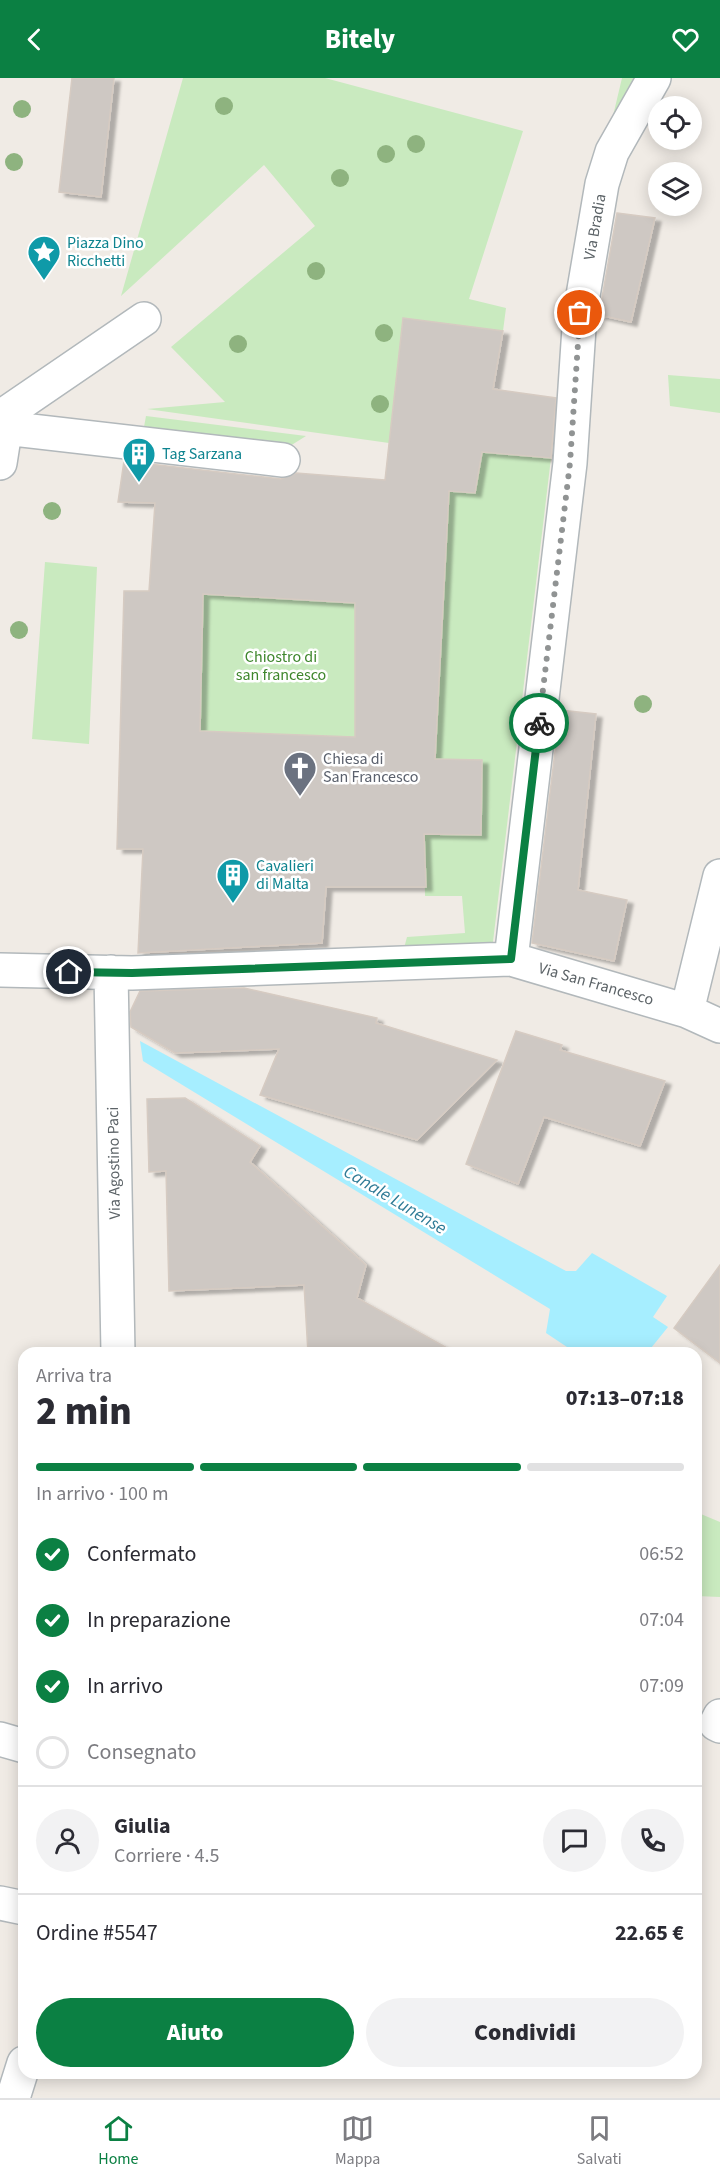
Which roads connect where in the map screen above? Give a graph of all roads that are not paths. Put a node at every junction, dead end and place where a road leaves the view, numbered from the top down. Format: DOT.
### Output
graph roads {
  1 [pos="654,78"];
  2 [pos="144,319"];
  3 [pos="6,420"];
  4 [pos="283,460"];
  5 [pos="0,463"];
  6 [pos="720,876"];
  7 [pos="511,959"];
  8 [pos="0,970"];
  9 [pos="111,972"];
  10 [pos="687,1011"];
  11 [pos="720,1026"];
  12 [pos="118,1347"];
  13 [pos="720,1716"];
  14 [pos="720,1726"];
  15 [pos="0,1739"];
  16 [pos="18,1744"];
  17 [pos="0,1903"];
  18 [pos="18,1907"];
  19 [pos="19,2079"];
  20 [pos="13,2098"];
  1 -- 7 [label="street, Via Bradia"];
  2 -- 3 [label="street"];
  3 -- 4 [label="street"];
  3 -- 5 [label="street"];
  6 -- 10 [label="street"];
  7 -- 9 [label="street, Via San Francesco"];
  7 -- 10 [label="street, Via San Francesco"];
  8 -- 9 [label="street, Via San Francesco"];
  9 -- 12 [label="street, Via Agostino Paci"];
  10 -- 11 [label="street, Via San Francesco"];
  13 -- 14 [label="street"];
  15 -- 16 [label="street"];
  17 -- 18 [label="street"];
  19 -- 20 [label="street"];
}
